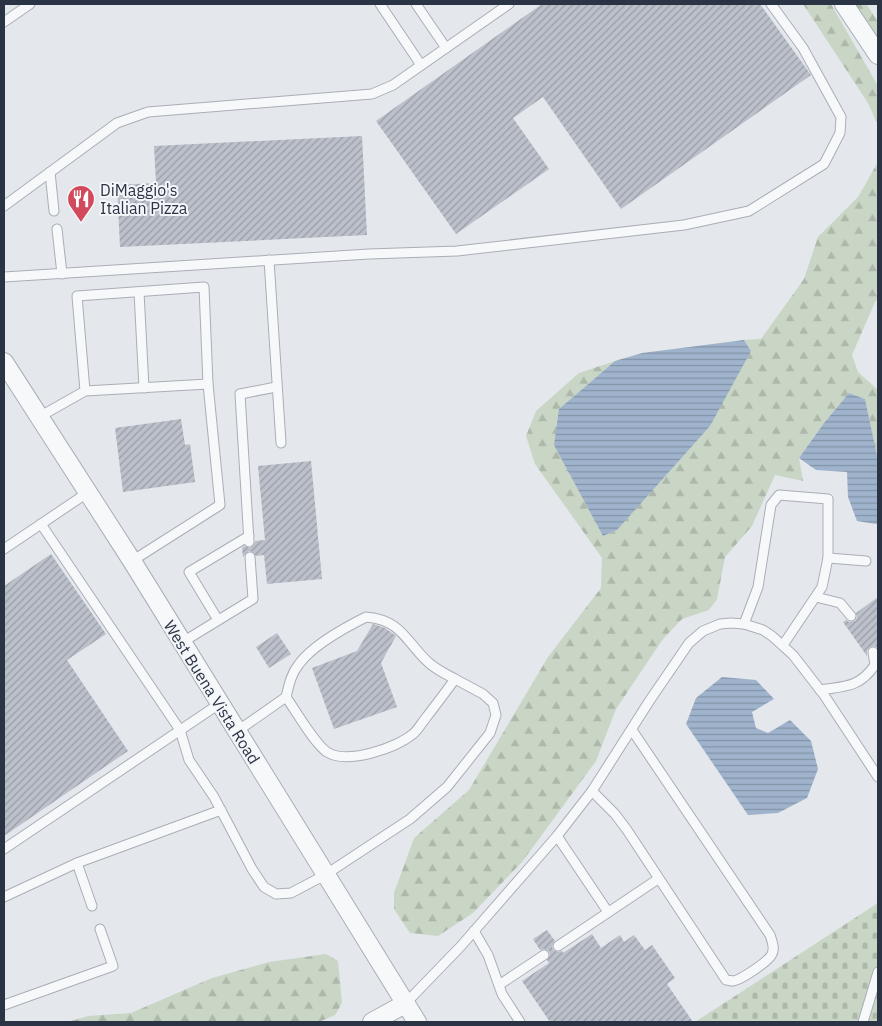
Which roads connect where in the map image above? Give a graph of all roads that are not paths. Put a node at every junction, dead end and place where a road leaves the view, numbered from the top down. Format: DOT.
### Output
graph roads {
  1 [pos="30,4"];
  2 [pos="380,4"];
  3 [pos="416,4"];
  4 [pos="510,4"];
  5 [pos="771,4"];
  6 [pos="844,4"];
  7 [pos="4,22"];
  8 [pos="446,48"];
  9 [pos="878,54"];
  10 [pos="421,65"];
  11 [pos="50,172"];
  12 [pos="4,206"];
  13 [pos="54,211"];
  14 [pos="57,229"];
  15 [pos="269,260"];
  16 [pos="62,274"];
  17 [pos="4,277"];
  18 [pos="139,292"];
  19 [pos="4,362"];
  20 [pos="208,384"];
  21 [pos="276,387"];
  22 [pos="144,388"];
  23 [pos="85,391"];
  24 [pos="39,417"];
  25 [pos="281,443"];
  26 [pos="88,493"];
  27 [pos="41,524"];
  28 [pos="4,550"];
  29 [pos="250,556"];
  30 [pos="828,558"];
  31 [pos="132,561"];
  32 [pos="866,561"];
  33 [pos="816,597"];
  34 [pos="851,616"];
  35 [pos="218,620"];
  36 [pos="744,624"];
  37 [pos="181,643"];
  38 [pos="783,644"];
  39 [pos="873,652"];
  40 [pos="455,679"];
  41 [pos="820,690"];
  42 [pos="286,697"];
  43 [pos="219,704"];
  44 [pos="180,730"];
  45 [pos="632,730"];
  46 [pos="236,732"];
  47 [pos="878,776"];
  48 [pos="592,791"];
  49 [pos="221,810"];
  50 [pos="557,836"];
  51 [pos="4,849"];
  52 [pos="77,863"];
  53 [pos="325,875"];
  54 [pos="658,879"];
  55 [pos="4,897"];
  56 [pos="92,906"];
  57 [pos="608,912"];
  58 [pos="100,929"];
  59 [pos="474,931"];
  60 [pos="558,946"];
  61 [pos="544,955"];
  62 [pos="878,972"];
  63 [pos="499,985"];
  64 [pos="405,1004"];
  65 [pos="4,1006"];
  66 [pos="372,1022"];
  67 [pos="417,1022"];
  68 [pos="520,1022"];
  69 [pos="863,1022"];
  1 -- 7 [label="lane"];
  2 -- 10 [label="lane"];
  3 -- 8 [label="lane"];
  4 -- 8 [label="lane"];
  5 -- 15 [label="lane"];
  6 -- 9 [label="street"];
  8 -- 10 [label="lane"];
  10 -- 11 [label="lane"];
  11 -- 12 [label="lane"];
  11 -- 13 [label="lane"];
  14 -- 16 [label="lane"];
  15 -- 16 [label="lane"];
  15 -- 21 [label="lane"];
  16 -- 17 [label="lane"];
  18 -- 20 [label="lane"];
  18 -- 22 [label="lane"];
  18 -- 23 [label="lane"];
  19 -- 24 [label="street, West Buena Vista Road"];
  20 -- 22 [label="lane"];
  20 -- 31 [label="lane"];
  21 -- 25 [label="lane"];
  21 -- 35 [label="lane"];
  22 -- 23 [label="lane"];
  23 -- 24 [label="lane"];
  24 -- 26 [label="street, West Buena Vista Road"];
  26 -- 27 [label="lane"];
  26 -- 31 [label="street, West Buena Vista Road"];
  27 -- 28 [label="lane"];
  27 -- 44 [label="lane"];
  29 -- 35 [label="lane"];
  30 -- 32 [label="lane"];
  30 -- 33 [label="lane"];
  30 -- 36 [label="lane"];
  31 -- 37 [label="street, West Buena Vista Road"];
  33 -- 34 [label="lane"];
  33 -- 38 [label="lane"];
  35 -- 37 [label="lane"];
  36 -- 38 [label="lane"];
  36 -- 45 [label="lane"];
  37 -- 43 [label="street, West Buena Vista Road"];
  38 -- 41 [label="lane"];
  39 -- 41 [label="lane"];
  40 -- 42 [label="lane"];
  40 -- 42 [label="lane"];
  40 -- 53 [label="lane"];
  41 -- 47 [label="lane"];
  42 -- 46 [label="lane"];
  43 -- 44 [label="lane"];
  43 -- 46 [label="street, West Buena Vista Road"];
  44 -- 49 [label="lane"];
  44 -- 51 [label="lane"];
  45 -- 48 [label="lane"];
  45 -- 54 [label="lane"];
  46 -- 53 [label="street, West Buena Vista Road"];
  48 -- 50 [label="lane"];
  48 -- 54 [label="lane"];
  49 -- 52 [label="lane"];
  49 -- 53 [label="lane"];
  50 -- 57 [label="lane"];
  50 -- 59 [label="lane"];
  52 -- 55 [label="lane"];
  52 -- 56 [label="lane"];
  53 -- 64 [label="street, West Buena Vista Road"];
  54 -- 57 [label="lane"];
  57 -- 60 [label="lane"];
  58 -- 65 [label="lane"];
  59 -- 63 [label="lane"];
  59 -- 64 [label="lane"];
  61 -- 63 [label="lane"];
  62 -- 69 [label="lane"];
  63 -- 68 [label="lane"];
  64 -- 66 [label="street"];
  64 -- 67 [label="street, West Buena Vista Road"];
}
